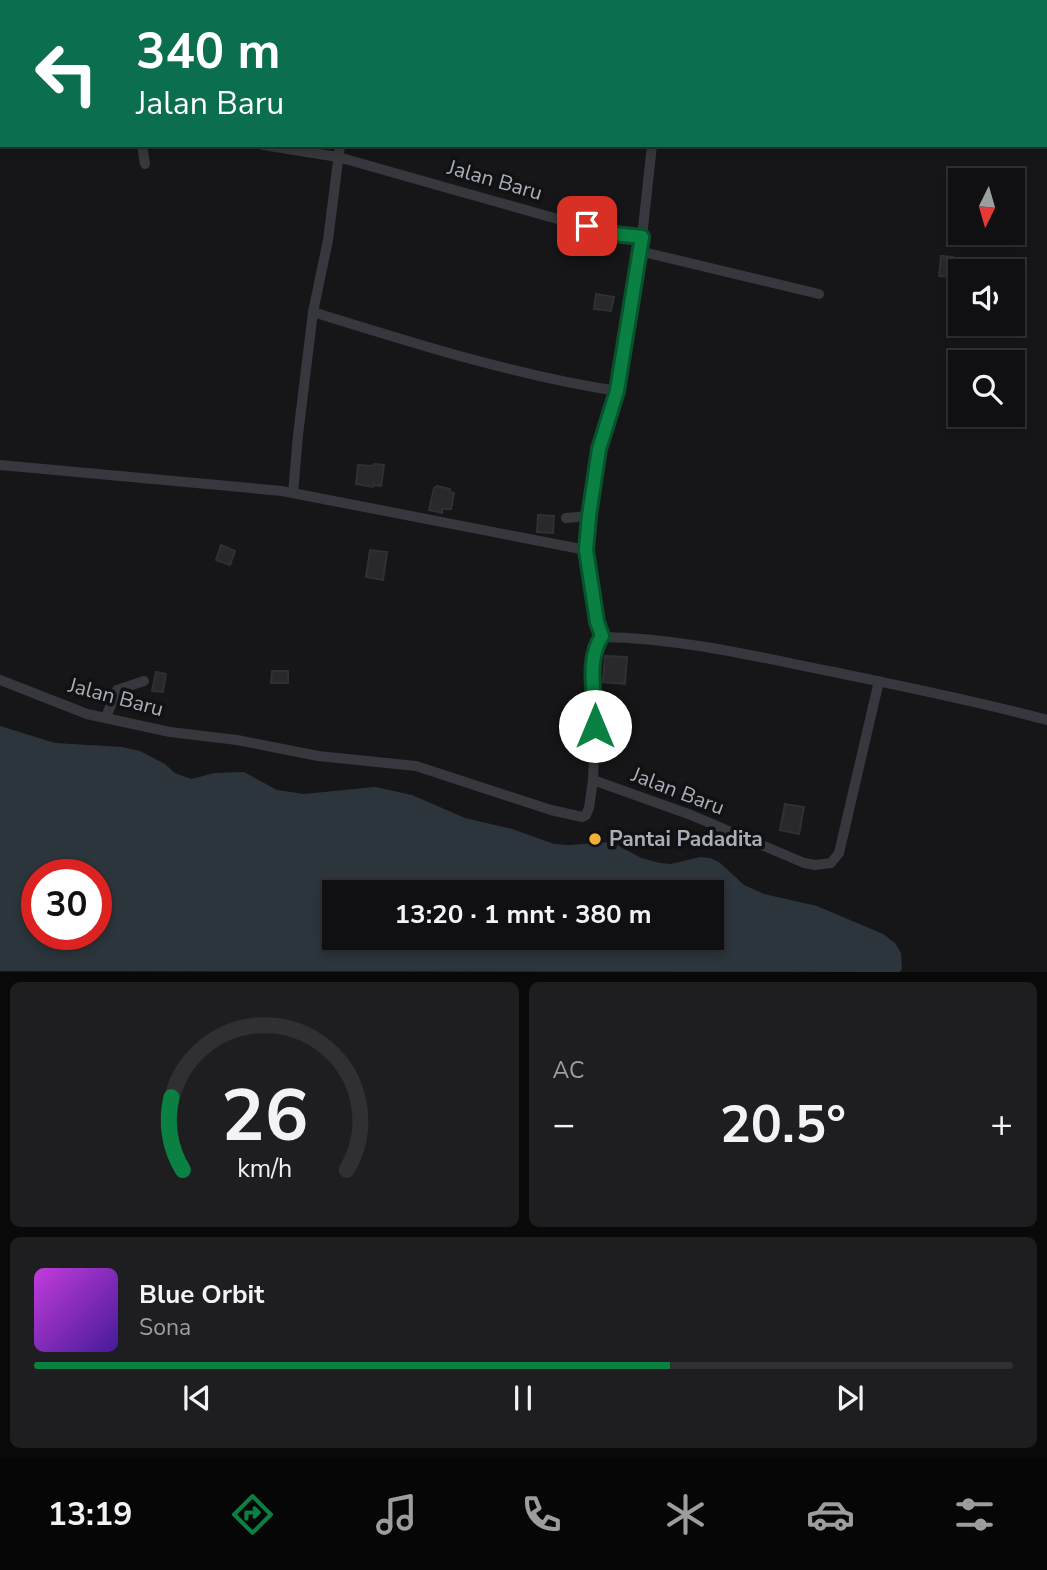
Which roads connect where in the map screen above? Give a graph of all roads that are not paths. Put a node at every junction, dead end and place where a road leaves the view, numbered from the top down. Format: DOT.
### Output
graph roads {
  1 [pos="142,147"];
  2 [pos="277,147"];
  3 [pos="340,147"];
  4 [pos="652,147"];
  5 [pos="338,156"];
  6 [pos="145,164"];
  7 [pos="642,237"];
  8 [pos="639,251"];
  9 [pos="819,294"];
  10 [pos="313,312"];
  11 [pos="617,391"];
  12 [pos="0,465"];
  13 [pos="293,493"];
  14 [pos="589,516"];
  15 [pos="566,518"];
  16 [pos="586,550"];
  17 [pos="602,636"];
  18 [pos="0,680"];
  19 [pos="144,681"];
  20 [pos="879,681"];
  21 [pos="106,717"];
  22 [pos="1047,720"];
  23 [pos="593,780"];
  1 -- 6 [label="street"];
  2 -- 5 [label="street, Jalan Baru"];
  3 -- 5 [label="street"];
  4 -- 7 [label="street"];
  5 -- 7 [label="street, Jalan Baru"];
  5 -- 10 [label="street"];
  7 -- 8 [label="street"];
  8 -- 9 [label="street"];
  8 -- 11 [label="street"];
  10 -- 11 [label="street"];
  10 -- 13 [label="street"];
  11 -- 14 [label="street"];
  12 -- 13 [label="street"];
  13 -- 16 [label="street"];
  14 -- 15 [label="street"];
  14 -- 16 [label="street"];
  16 -- 17 [label="street"];
  17 -- 20 [label="street"];
  17 -- 23 [label="street"];
  18 -- 21 [label="street, Jalan Baru"];
  19 -- 21 [label="street"];
  20 -- 22 [label="street"];
  20 -- 23 [label="street, Jalan Baru"];
  21 -- 23 [label="street, Jalan Baru"];
}
